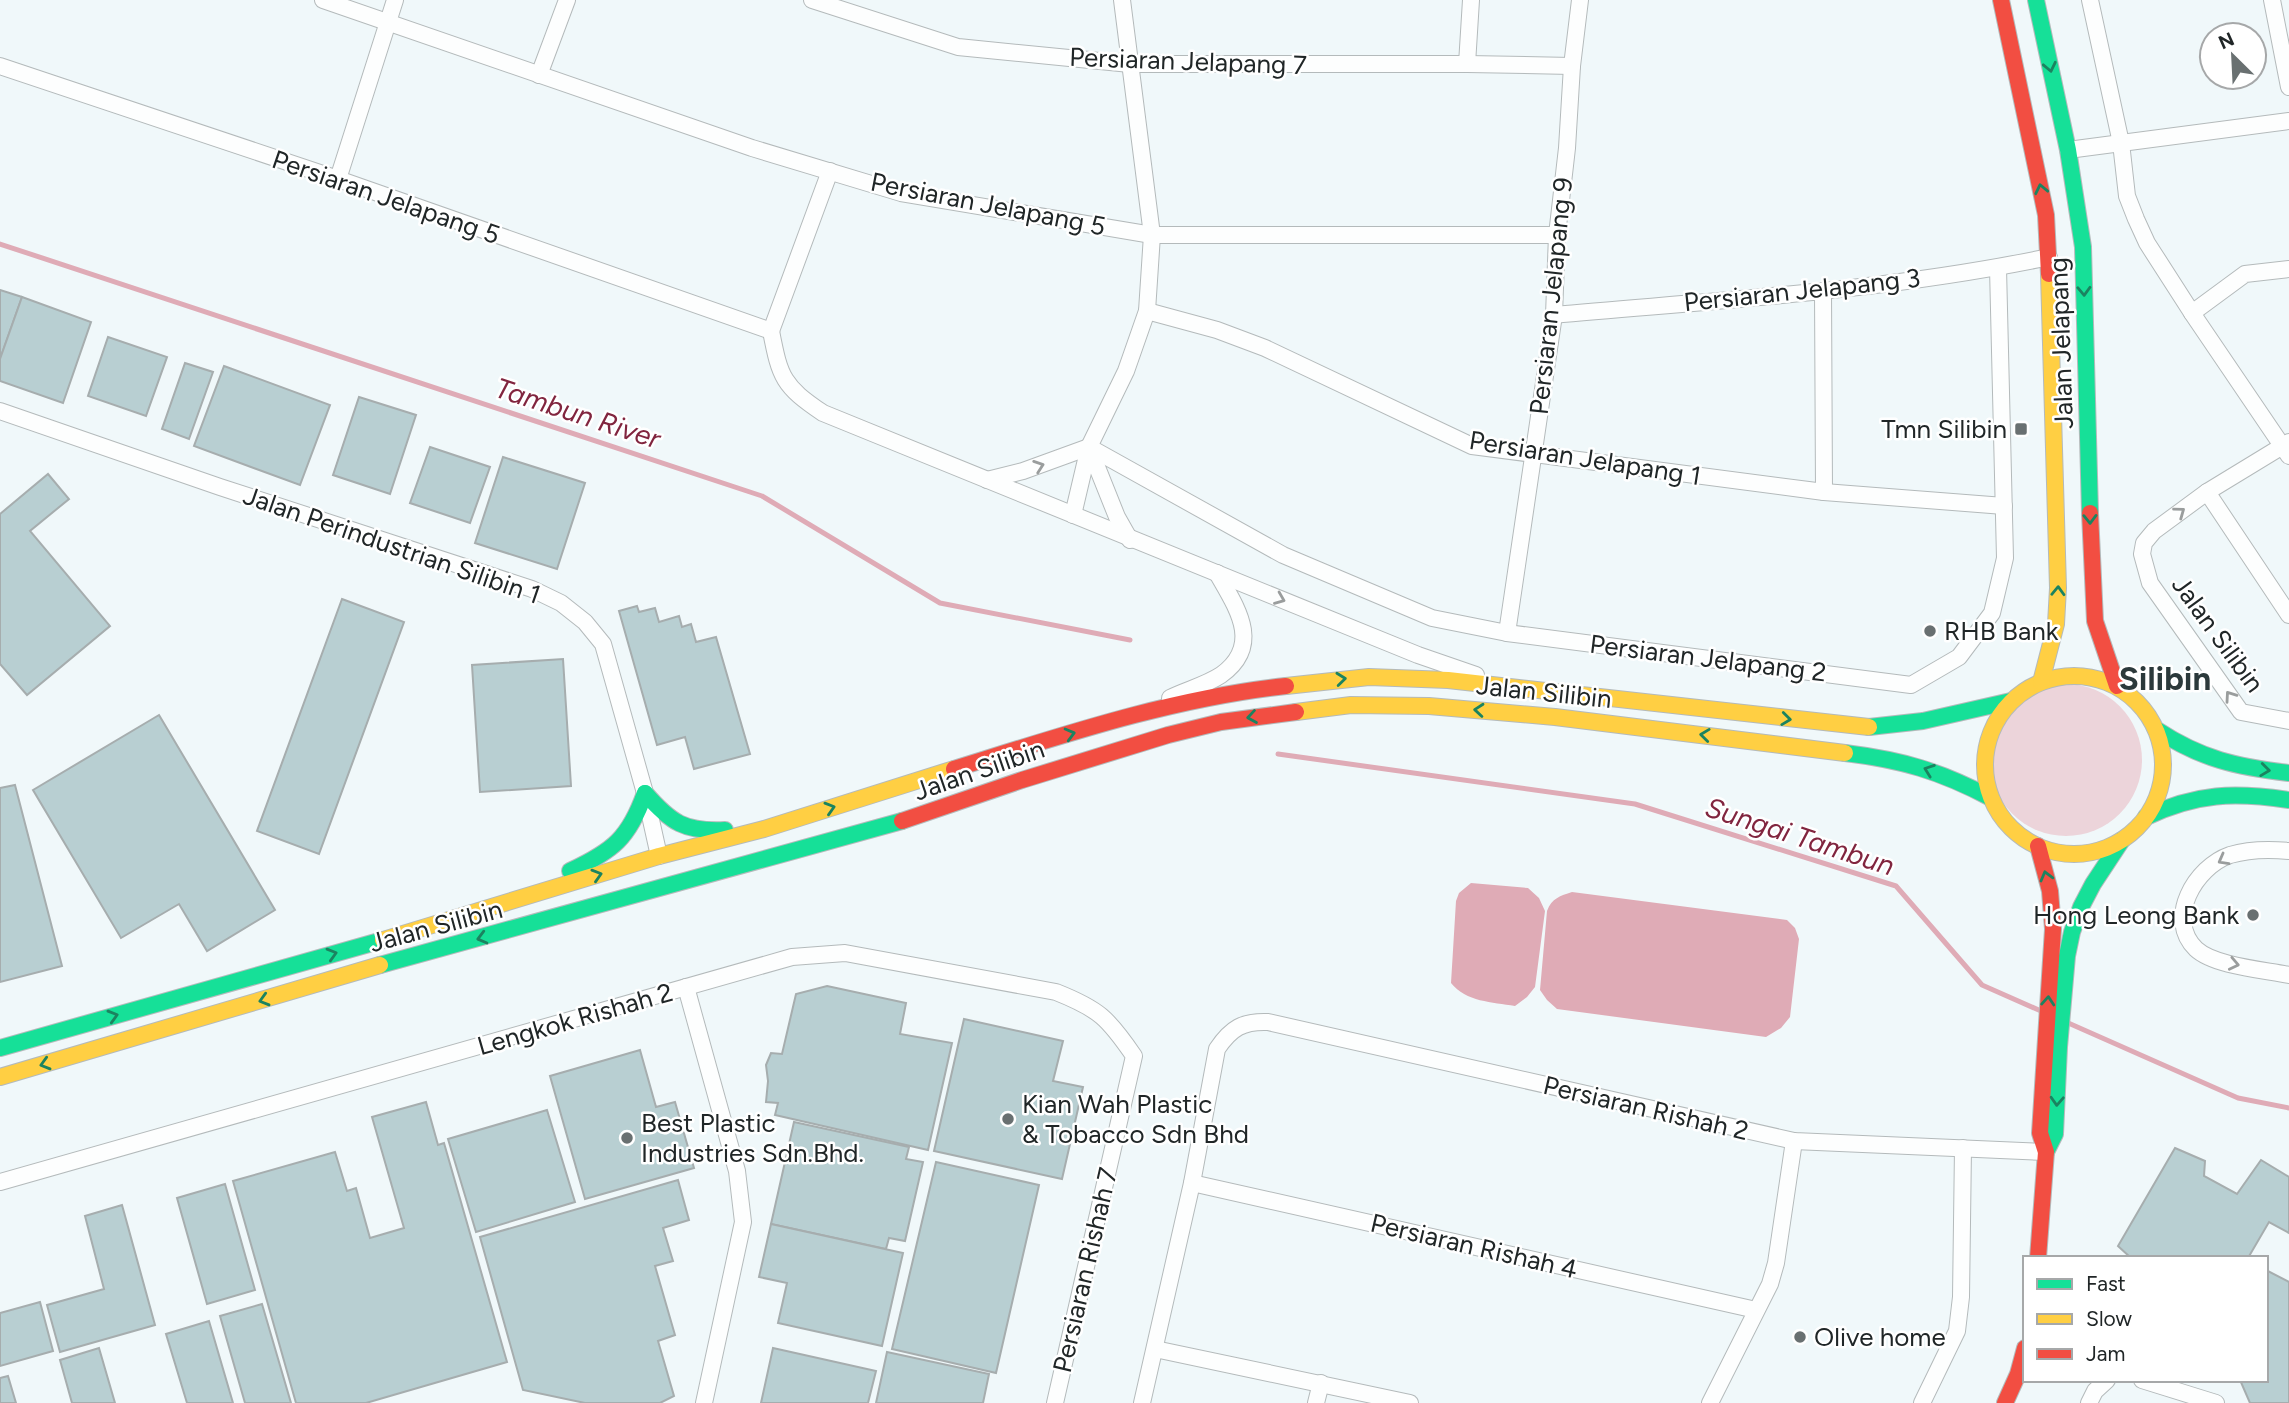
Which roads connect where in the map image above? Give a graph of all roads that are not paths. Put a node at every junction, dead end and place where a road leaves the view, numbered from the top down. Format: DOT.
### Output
graph roads {
  1 [pos="323,0"];
  2 [pos="395,0"];
  3 [pos="566,0"];
  4 [pos="812,0"];
  5 [pos="1122,0"];
  6 [pos="1471,0"];
  7 [pos="1580,0"];
  8 [pos="2001,0"];
  9 [pos="2036,0"];
  10 [pos="2090,0"];
  11 [pos="2272,0"];
  12 [pos="387,23"];
  13 [pos="1130,64"];
  14 [pos="1467,64"];
  15 [pos="0,66"];
  16 [pos="1572,66"];
  17 [pos="540,75"];
  18 [pos="2289,86"];
  19 [pos="2289,121"];
  20 [pos="2121,143"];
  21 [pos="2068,150"];
  22 [pos="830,171"];
  23 [pos="338,179"];
  24 [pos="1152,234"];
  25 [pos="1557,235"];
  26 [pos="2049,257"];
  27 [pos="1998,268"];
  28 [pos="2289,269"];
  29 [pos="1822,291"];
  30 [pos="1147,311"];
  31 [pos="2192,313"];
  32 [pos="1554,315"];
  33 [pos="771,331"];
  34 [pos="0,411"];
  35 [pos="1090,447"];
  36 [pos="2287,448"];
  37 [pos="1532,454"];
  38 [pos="987,481"];
  39 [pos="1824,492"];
  40 [pos="2207,492"];
  41 [pos="2004,506"];
  42 [pos="1073,515"];
  43 [pos="1130,540"];
  44 [pos="1217,573"];
  45 [pos="2289,615"];
  46 [pos="1507,633"];
  47 [pos="2040,682"];
  48 [pos="1506,685"];
  49 [pos="2117,686"];
  50 [pos="2011,701"];
  51 [pos="1152,711"];
  52 [pos="2289,721"];
  53 [pos="2157,730"];
  54 [pos="2289,773"];
  55 [pos="645,793"];
  56 [pos="1991,798"];
  57 [pos="2289,800"];
  58 [pos="2146,817"];
  59 [pos="764,828"];
  60 [pos="860,834"];
  61 [pos="2122,840"];
  62 [pos="2038,846"];
  63 [pos="2289,851"];
  64 [pos="659,856"];
  65 [pos="487,909"];
  66 [pos="508,932"];
  67 [pos="2059,956"];
  68 [pos="2289,975"];
  69 [pos="686,987"];
  70 [pos="0,1048"];
  71 [pos="1134,1056"];
  72 [pos="0,1077"];
  73 [pos="1794,1141"];
  74 [pos="1963,1148"];
  75 [pos="2046,1152"];
  76 [pos="0,1182"];
  77 [pos="1192,1183"];
  78 [pos="2038,1256"];
  79 [pos="1756,1310"];
  80 [pos="1155,1349"];
  81 [pos="2023,1355"];
  82 [pos="2148,1382"];
  83 [pos="1321,1384"];
  84 [pos="704,1403"];
  85 [pos="1055,1403"];
  86 [pos="1142,1403"];
  87 [pos="1316,1403"];
  88 [pos="1410,1403"];
  89 [pos="1710,1403"];
  90 [pos="1922,1403"];
  91 [pos="2005,1403"];
  92 [pos="2216,1403"];
  1 -- 12 [label="street, Persiaran Jelapang 5"];
  2 -- 12 [label="street"];
  3 -- 17 [label="street"];
  4 -- 13 [label="street, Persiaran Jelapang 7"];
  5 -- 13 [label="street"];
  6 -- 14 [label="street"];
  7 -- 16 [label="street, Persiaran Jelapang 9"];
  26 -- 8 [label="main road, Jalan Jelapang, one-way"];
  9 -- 21 [label="main road, Jalan Jelapang, one-way"];
  10 -- 20 [label="street"];
  11 -- 18 [label="street"];
  12 -- 17 [label="street, Persiaran Jelapang 5"];
  12 -- 23 [label="street"];
  13 -- 14 [label="street, Persiaran Jelapang 7"];
  13 -- 24 [label="street"];
  14 -- 16 [label="street, Persiaran Jelapang 7"];
  15 -- 23 [label="street, Persiaran Jelapang 5"];
  16 -- 25 [label="street, Persiaran Jelapang 9"];
  17 -- 22 [label="street, Persiaran Jelapang 5"];
  19 -- 20 [label="street"];
  20 -- 21 [label="street"];
  20 -- 31 [label="street"];
  21 -- 49 [label="main road, Jalan Jelapang, one-way"];
  22 -- 24 [label="street, Persiaran Jelapang 5"];
  22 -- 33 [label="street"];
  23 -- 33 [label="street, Persiaran Jelapang 5"];
  24 -- 25 [label="street, Persiaran Jelapang 5"];
  24 -- 30 [label="street"];
  25 -- 32 [label="street, Persiaran Jelapang 9"];
  26 -- 27 [label="street, Persiaran Jelapang 3"];
  47 -- 26 [label="main road, Jalan Jelapang, one-way"];
  27 -- 29 [label="street, Persiaran Jelapang 3"];
  27 -- 41 [label="street, Persiaran Jelapang 2"];
  28 -- 31 [label="street"];
  29 -- 32 [label="street, Persiaran Jelapang 3"];
  29 -- 39 [label="street"];
  30 -- 35 [label="street"];
  30 -- 37 [label="street, Persiaran Jelapang 1"];
  31 -- 36 [label="street"];
  32 -- 37 [label="street, Persiaran Jelapang 9"];
  33 -- 38 [label="street, Jalan Silibin"];
  34 -- 55 [label="street, Jalan Perindustrian Silibin 1"];
  38 -- 35 [label="street, one-way"];
  35 -- 42 [label="street"];
  35 -- 43 [label="street"];
  35 -- 46 [label="street, Persiaran Jelapang 2"];
  36 -- 40 [label="street, Jalan Silibin"];
  37 -- 39 [label="street, Persiaran Jelapang 1"];
  37 -- 46 [label="street, Persiaran Jelapang 9"];
  38 -- 42 [label="street, Jalan Silibin"];
  39 -- 41 [label="street, Persiaran Jelapang 1"];
  40 -- 45 [label="street"];
  52 -- 40 [label="street, Jalan Silibin, one-way"];
  41 -- 46 [label="street, Persiaran Jelapang 2"];
  42 -- 43 [label="street, Jalan Silibin"];
  43 -- 44 [label="street, Jalan Silibin"];
  44 -- 48 [label="street, Jalan Silibin, one-way"];
  44 -- 51 [label="street"];
  47 -- 49 [label="main road"];
  47 -- 50 [label="main road"];
  48 -- 50 [label="main road, Jalan Silibin, one-way"];
  51 -- 48 [label="main road, Jalan Silibin, one-way"];
  49 -- 53 [label="main road"];
  50 -- 56 [label="main road"];
  59 -- 51 [label="main road, Jalan Silibin, one-way"];
  53 -- 54 [label="main road, one-way"];
  53 -- 58 [label="main road"];
  55 -- 59 [label="main road"];
  55 -- 64 [label="street, Jalan Perindustrian Silibin 1"];
  55 -- 65 [label="main road"];
  56 -- 60 [label="main road, Jalan Silibin, one-way"];
  56 -- 62 [label="main road"];
  57 -- 58 [label="main road"];
  58 -- 61 [label="main road"];
  59 -- 64 [label="main road, Jalan Silibin"];
  60 -- 64 [label="main road"];
  60 -- 66 [label="main road, Jalan Silibin"];
  61 -- 62 [label="main road"];
  61 -- 67 [label="main road"];
  67 -- 62 [label="main road, one-way"];
  63 -- 68 [label="street, one-way"];
  65 -- 64 [label="main road, Jalan Silibin, one-way"];
  64 -- 66 [label="main road"];
  70 -- 65 [label="main road, Jalan Silibin, one-way"];
  66 -- 72 [label="main road, Jalan Silibin, one-way"];
  67 -- 75 [label="main road"];
  69 -- 71 [label="street, Lengkok Rishah 2"];
  69 -- 76 [label="street, Lengkok Rishah 2"];
  69 -- 84 [label="street"];
  71 -- 85 [label="street, Persiaran Rishah 7"];
  73 -- 74 [label="street, Persiaran Rishah 2"];
  73 -- 77 [label="street, Persiaran Rishah 2"];
  73 -- 79 [label="street"];
  74 -- 75 [label="street, Persiaran Rishah 2"];
  74 -- 90 [label="street"];
  75 -- 78 [label="main road"];
  77 -- 79 [label="street, Persiaran Rishah 4"];
  77 -- 80 [label="street"];
  79 -- 89 [label="street"];
  80 -- 83 [label="street"];
  80 -- 86 [label="street"];
  81 -- 91 [label="main road"];
  82 -- 92 [label="street"];
  83 -- 87 [label="street"];
  83 -- 88 [label="street"];
}
